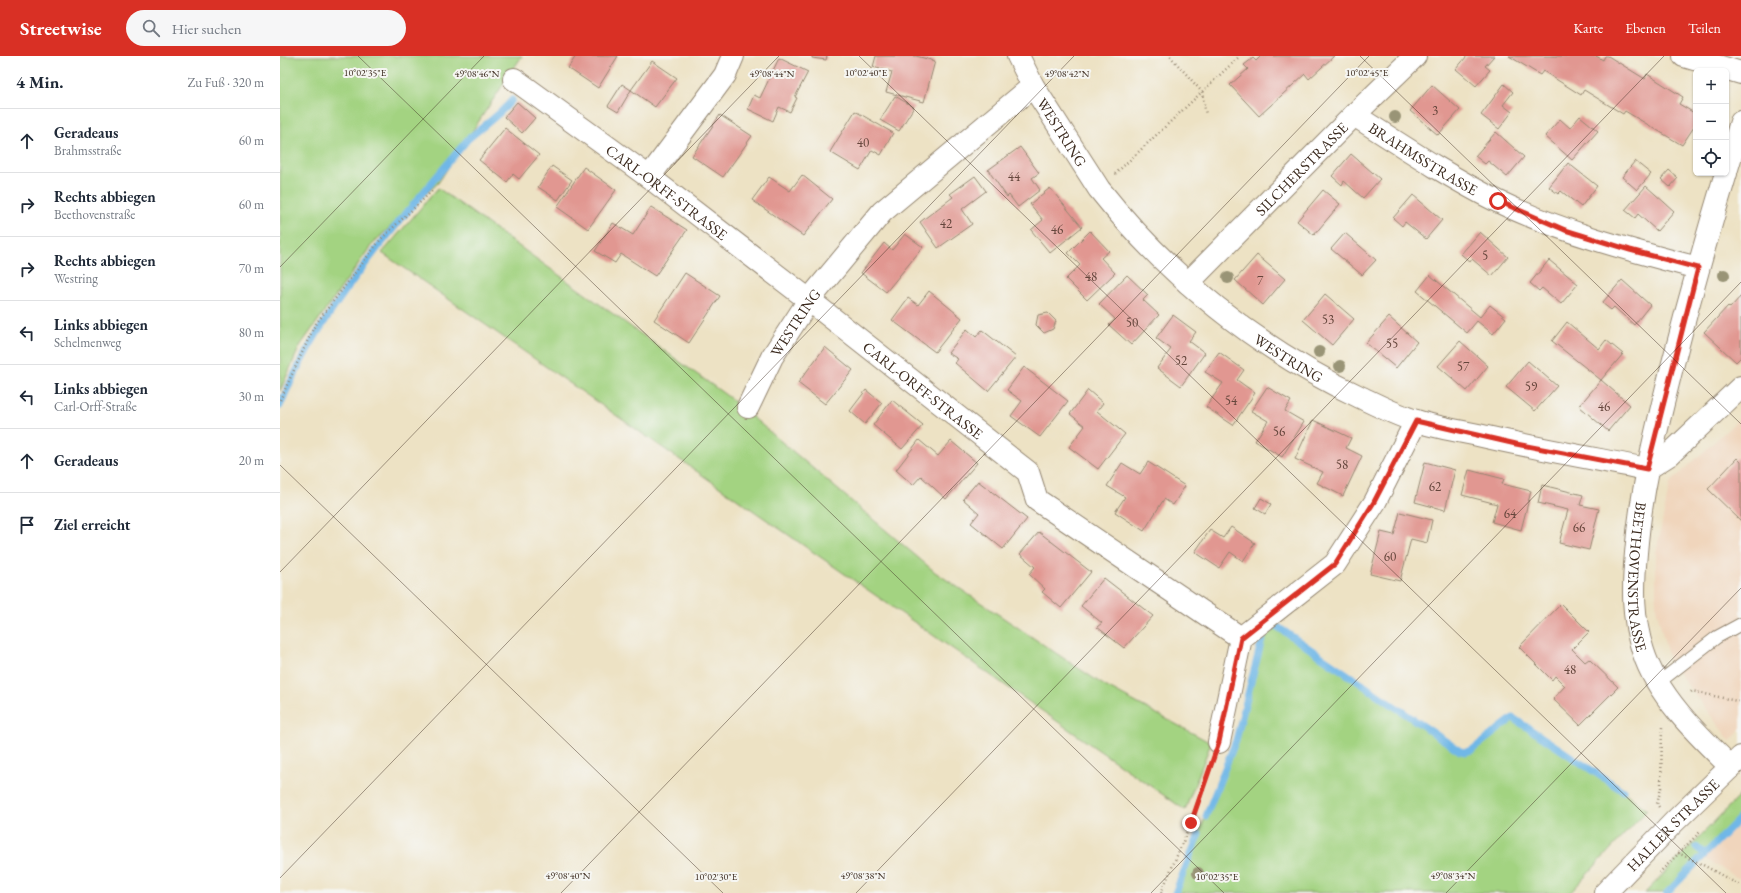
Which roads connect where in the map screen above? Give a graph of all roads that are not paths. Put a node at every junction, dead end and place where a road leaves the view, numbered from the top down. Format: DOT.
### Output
graph roads {
  1 [pos="734,56"];
  2 [pos="1018,56"];
  3 [pos="1415,56"];
  4 [pos="1684,56"];
  5 [pos="1741,73"];
  6 [pos="514,79"];
  7 [pos="1033,86"];
  8 [pos="1354,115"];
  9 [pos="1741,122"];
  10 [pos="1729,163"];
  11 [pos="1725,176"];
  12 [pos="649,177"];
  13 [pos="1698,268"];
  14 [pos="1188,283"];
  15 [pos="809,300"];
  16 [pos="1741,387"];
  17 [pos="748,407"];
  18 [pos="1416,421"];
  19 [pos="1647,469"];
  20 [pos="1741,624"];
  21 [pos="1241,638"];
  22 [pos="1658,683"];
  23 [pos="1219,742"];
  24 [pos="1736,762"];
  25 [pos="1605,893"];
  1 -- 12 [label="street"];
  2 -- 7 [label="street, WESTRING"];
  3 -- 8 [label="street, SILCHERSTRASSE"];
  4 -- 5 [label="street"];
  6 -- 12 [label="street, CARL-ORFF-STRASSE"];
  7 -- 14 [label="street, WESTRING"];
  7 -- 15 [label="street, WESTRING"];
  8 -- 13 [label="street, BRAHMSSTRASSE"];
  8 -- 14 [label="street, SILCHERSTRASSE"];
  9 -- 10 [label="street, BEETHOVENSTRASSE"];
  11 -- 13 [label="street, BEETHOVENSTRASSE"];
  12 -- 15 [label="street, CARL-ORFF-STRASSE"];
  13 -- 19 [label="street, BEETHOVENSTRASSE"];
  14 -- 18 [label="street, WESTRING"];
  15 -- 17 [label="street, WESTRING"];
  15 -- 21 [label="street, CARL-ORFF-STRASSE"];
  16 -- 19 [label="street"];
  18 -- 19 [label="street, WESTRING"];
  18 -- 21 [label="street"];
  19 -- 22 [label="street, BEETHOVENSTRASSE"];
  20 -- 22 [label="lane"];
  21 -- 23 [label="street"];
  22 -- 24 [label="street, BEETHOVENSTRASSE"];
  24 -- 25 [label="street, HALLER STRASSE"];
}
